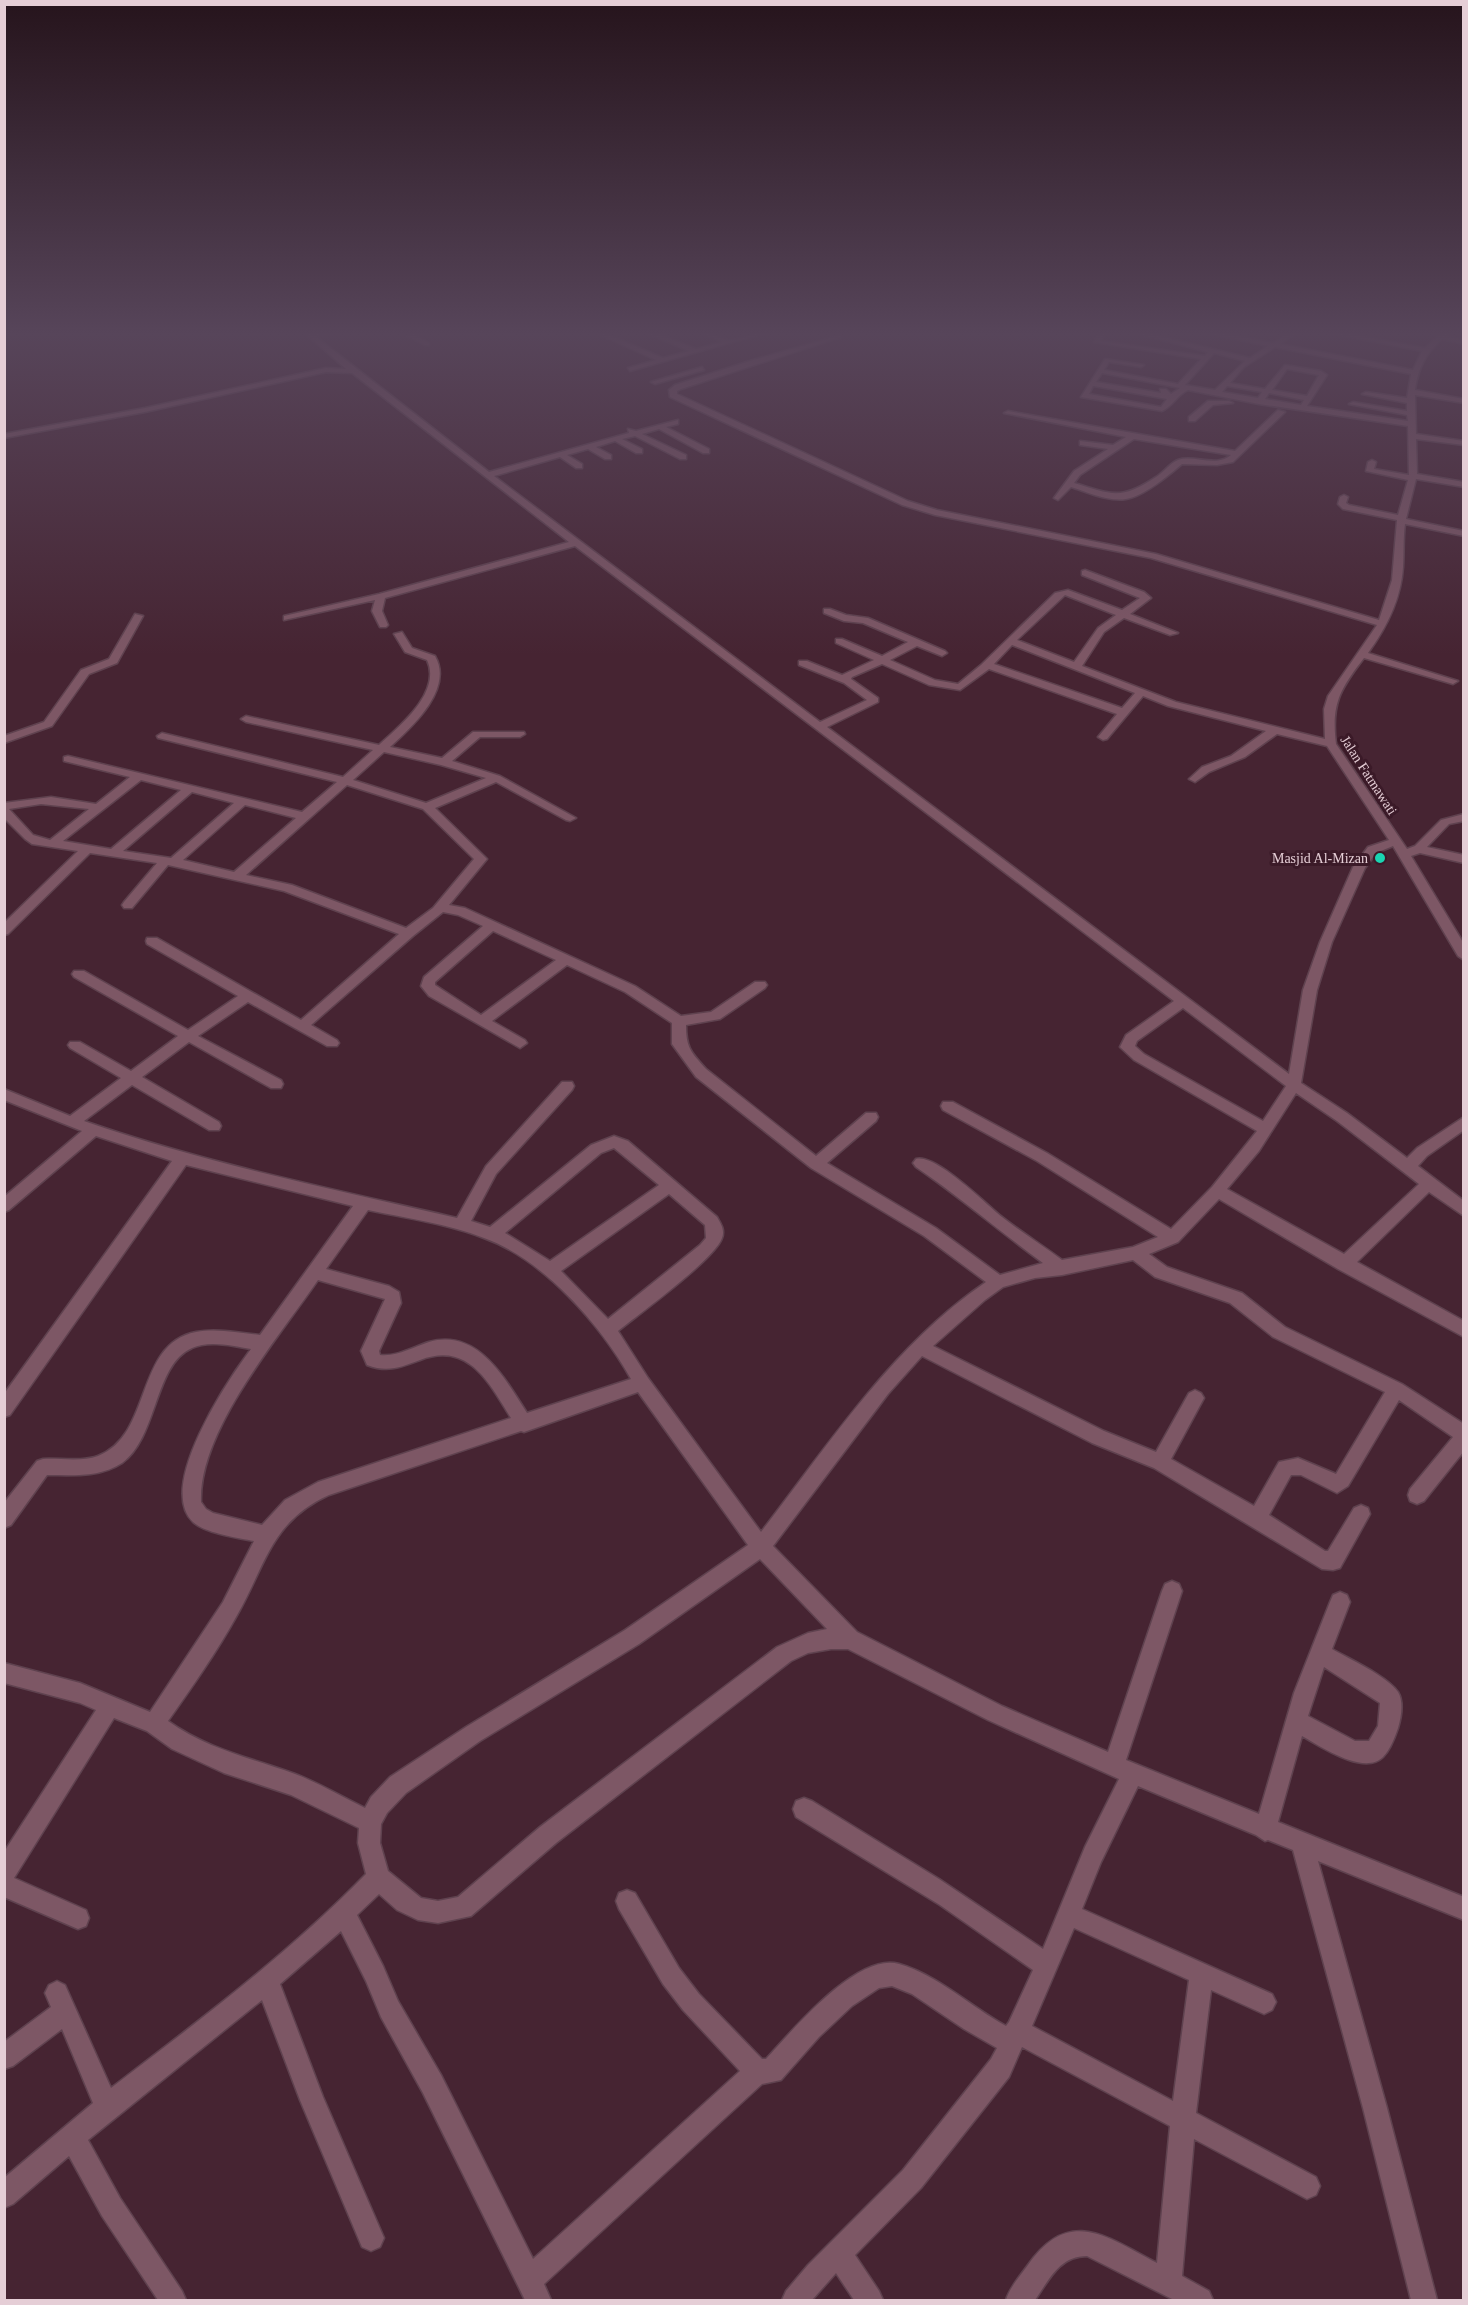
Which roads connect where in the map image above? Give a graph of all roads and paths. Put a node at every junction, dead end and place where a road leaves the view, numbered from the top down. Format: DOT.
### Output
graph roads {
  1 [pos="442,440"];
  2 [pos="614,440"];
  3 [pos="617,440"];
  4 [pos="648,440"];
  5 [pos="685,440"];
  6 [pos="770,440"];
  7 [pos="1128,440"];
  8 [pos="1155,440"];
  9 [pos="1251,440"];
  10 [pos="1412,440"];
  11 [pos="1438,440"];
  12 [pos="1083,443"];
  13 [pos="1464,443"];
  14 [pos="589,446"];
  15 [pos="1115,448"];
  16 [pos="639,451"];
  17 [pos="706,451"];
  18 [pos="1236,453"];
  19 [pos="560,454"];
  20 [pos="683,457"];
  21 [pos="608,458"];
  22 [pos="1372,462"];
  23 [pos="579,465"];
  24 [pos="488,475"];
  25 [pos="1412,477"];
  26 [pos="1069,484"];
  27 [pos="1464,485"];
  28 [pos="1344,497"];
  29 [pos="1058,498"];
  30 [pos="1401,519"];
  31 [pos="1464,534"];
  32 [pos="576,543"];
  33 [pos="1085,573"];
  34 [pos="381,596"];
  35 [pos="827,611"];
  36 [pos="1122,614"];
  37 [pos="138,616"];
  38 [pos="286,618"];
  39 [pos="1382,624"];
  40 [pos="383,625"];
  41 [pos="1173,633"];
  42 [pos="399,634"];
  43 [pos="839,641"];
  44 [pos="1010,641"];
  45 [pos="916,642"];
  46 [pos="942,653"];
  47 [pos="1361,654"];
  48 [pos="882,660"];
  49 [pos="803,663"];
  50 [pos="987,665"];
  51 [pos="1076,667"];
  52 [pos="846,681"];
  53 [pos="1453,681"];
  54 [pos="1140,693"];
  55 [pos="1125,712"];
  56 [pos="246,718"];
  57 [pos="819,727"];
  58 [pos="1276,730"];
  59 [pos="520,734"];
  60 [pos="162,736"];
  61 [pos="1103,737"];
  62 [pos="4,740"];
  63 [pos="1331,744"];
  64 [pos="382,749"];
  65 [pos="68,759"];
  66 [pos="444,762"];
  67 [pos="140,775"];
  68 [pos="496,778"];
  69 [pos="1195,779"];
  70 [pos="346,781"];
  71 [pos="190,788"];
  72 [pos="243,801"];
  73 [pos="6,805"];
  74 [pos="427,807"];
  75 [pos="98,808"];
  76 [pos="303,816"];
  77 [pos="1464,817"];
  78 [pos="570,818"];
  79 [pos="52,844"];
  80 [pos="1400,847"];
  81 [pos="1419,849"];
  82 [pos="86,850"];
  83 [pos="113,853"];
  84 [pos="1464,859"];
  85 [pos="170,861"];
  86 [pos="238,875"];
  87 [pos="128,905"];
  88 [pos="438,910"];
  89 [pos="492,925"];
  90 [pos="4,931"];
  91 [pos="408,933"];
  92 [pos="152,941"];
  93 [pos="1464,956"];
  94 [pos="566,959"];
  95 [pos="79,974"];
  96 [pos="759,985"];
  97 [pos="248,996"];
  98 [pos="1184,1001"];
  99 [pos="482,1021"];
  100 [pos="679,1021"];
  101 [pos="302,1026"];
  102 [pos="188,1036"];
  103 [pos="332,1043"];
  104 [pos="520,1043"];
  105 [pos="75,1044"];
  106 [pos="130,1077"];
  107 [pos="276,1084"];
  108 [pos="1294,1085"];
  109 [pos="567,1086"];
  110 [pos="4,1094"];
  111 [pos="948,1106"];
  112 [pos="871,1117"];
  113 [pos="73,1121"];
  114 [pos="1464,1122"];
  115 [pos="214,1126"];
  116 [pos="95,1129"];
  117 [pos="1265,1129"];
  118 [pos="182,1159"];
  119 [pos="921,1163"];
  120 [pos="816,1164"];
  121 [pos="1407,1168"];
  122 [pos="1428,1184"];
  123 [pos="670,1185"];
  124 [pos="1217,1191"];
  125 [pos="8,1199"];
  126 [pos="365,1202"];
  127 [pos="1464,1210"];
  128 [pos="461,1225"];
  129 [pos="494,1234"];
  130 [pos="1172,1238"];
  131 [pos="1135,1253"];
  132 [pos="1344,1264"];
  133 [pos="1062,1268"];
  134 [pos="551,1269"];
  135 [pos="316,1273"];
  136 [pos="998,1282"];
  137 [pos="607,1330"];
  138 [pos="1464,1330"];
  139 [pos="264,1343"];
  140 [pos="920,1347"];
  141 [pos="642,1383"];
  142 [pos="1396,1389"];
  143 [pos="1195,1398"];
  144 [pos="4,1409"];
  145 [pos="524,1424"];
  146 [pos="1464,1435"];
  147 [pos="1160,1462"];
  148 [pos="1417,1495"];
  149 [pos="1361,1515"];
  150 [pos="1257,1518"];
  151 [pos="4,1520"];
  152 [pos="267,1535"];
  153 [pos="761,1547"];
  154 [pos="1172,1591"];
  155 [pos="1340,1602"];
  156 [pos="850,1639"];
  157 [pos="1320,1653"];
  158 [pos="4,1673"];
  159 [pos="110,1706"];
  160 [pos="1295,1721"];
  161 [pos="154,1724"];
  162 [pos="1124,1770"];
  163 [pos="804,1809"];
  164 [pos="370,1822"];
  165 [pos="1265,1830"];
  166 [pos="1303,1845"];
  167 [pos="4,1873"];
  168 [pos="378,1878"];
  169 [pos="4,1885"];
  170 [pos="627,1901"];
  171 [pos="1464,1909"];
  172 [pos="344,1913"];
  173 [pos="1068,1914"];
  174 [pos="78,1918"];
  175 [pos="1047,1966"];
  176 [pos="1201,1974"];
  177 [pos="267,1980"];
  178 [pos="1264,2002"];
  179 [pos="1014,2037"];
  180 [pos="4,2057"];
  181 [pos="757,2072"];
  182 [pos="107,2107"];
  183 [pos="1183,2120"];
  184 [pos="73,2138"];
  185 [pos="1307,2186"];
  186 [pos="4,2195"];
  187 [pos="371,2238"];
  188 [pos="838,2253"];
  189 [pos="1168,2285"];
  190 [pos="533,2290"];
  191 [pos="1199,2300"];
  192 [pos="173,2301"];
  193 [pos="795,2301"];
  194 [pos="870,2301"];
  195 [pos="1020,2301"];
  196 [pos="1424,2301"];
  1 -- 24 [label="street"];
  2 -- 14 [label="street"];
  3 -- 16 [label="street"];
  4 -- 20 [label="street"];
  5 -- 17 [label="street"];
  6 -- 39 [label="street"];
  7 -- 15 [label="street"];
  8 -- 18 [label="street"];
  9 -- 18 [label="street"];
  10 -- 25 [label="street, Jalan Fatmawati"];
  11 -- 13 [label="street"];
  12 -- 15 [label="street"];
  14 -- 19 [label="street"];
  14 -- 21 [label="street"];
  15 -- 26 [label="street"];
  18 -- 26 [label="street"];
  19 -- 23 [label="street"];
  19 -- 24 [label="street"];
  22 -- 25 [label="street"];
  24 -- 32 [label="street"];
  25 -- 27 [label="street"];
  25 -- 30 [label="street, Jalan Fatmawati"];
  26 -- 29 [label="street"];
  28 -- 30 [label="street"];
  30 -- 31 [label="street"];
  30 -- 39 [label="street, Jalan Fatmawati"];
  32 -- 34 [label="street"];
  32 -- 57 [label="street"];
  33 -- 36 [label="street"];
  34 -- 38 [label="street"];
  34 -- 40 [label="street"];
  35 -- 45 [label="street"];
  36 -- 41 [label="street"];
  36 -- 44 [label="street"];
  36 -- 51 [label="street"];
  37 -- 62 [label="street"];
  39 -- 47 [label="street, Jalan Fatmawati"];
  42 -- 64 [label="street"];
  43 -- 48 [label="street"];
  44 -- 50 [label="street"];
  44 -- 51 [label="street"];
  45 -- 46 [label="street"];
  45 -- 48 [label="street"];
  47 -- 53 [label="street"];
  47 -- 63 [label="street, Jalan Fatmawati"];
  48 -- 50 [label="street"];
  48 -- 52 [label="street"];
  49 -- 52 [label="street"];
  50 -- 55 [label="street"];
  51 -- 54 [label="street"];
  52 -- 57 [label="street"];
  54 -- 55 [label="street"];
  54 -- 58 [label="street"];
  55 -- 61 [label="street"];
  56 -- 64 [label="street"];
  57 -- 98 [label="street"];
  58 -- 63 [label="street"];
  58 -- 69 [label="street"];
  59 -- 66 [label="street"];
  60 -- 70 [label="street"];
  63 -- 80 [label="street, Jalan Fatmawati"];
  64 -- 66 [label="street"];
  64 -- 70 [label="street"];
  65 -- 67 [label="street"];
  66 -- 68 [label="street"];
  67 -- 71 [label="street"];
  67 -- 75 [label="street"];
  68 -- 74 [label="street"];
  68 -- 78 [label="street"];
  70 -- 74 [label="street"];
  70 -- 76 [label="street"];
  71 -- 72 [label="street"];
  71 -- 83 [label="street"];
  72 -- 76 [label="street"];
  72 -- 85 [label="street"];
  73 -- 75 [label="street"];
  73 -- 79 [label="street"];
  74 -- 88 [label="street"];
  75 -- 79 [label="street"];
  76 -- 86 [label="street"];
  77 -- 81 [label="street"];
  79 -- 82 [label="street"];
  80 -- 81 [label="street"];
  80 -- 93 [label="street, Jalan Fatmawati"];
  80 -- 108 [label="street"];
  81 -- 84 [label="street"];
  82 -- 83 [label="street"];
  82 -- 90 [label="street"];
  83 -- 85 [label="street"];
  85 -- 86 [label="street"];
  85 -- 87 [label="street"];
  86 -- 91 [label="street"];
  88 -- 89 [label="street"];
  88 -- 91 [label="street"];
  89 -- 94 [label="street"];
  89 -- 99 [label="street"];
  91 -- 101 [label="street"];
  92 -- 97 [label="street"];
  94 -- 99 [label="street"];
  94 -- 100 [label="street"];
  95 -- 102 [label="street"];
  96 -- 100 [label="street"];
  97 -- 101 [label="street"];
  97 -- 102 [label="street"];
  98 -- 108 [label="street"];
  98 -- 117 [label="street"];
  99 -- 104 [label="street"];
  100 -- 120 [label="street"];
  101 -- 103 [label="street"];
  102 -- 106 [label="street"];
  102 -- 107 [label="street"];
  105 -- 106 [label="street"];
  106 -- 113 [label="street"];
  106 -- 115 [label="street"];
  108 -- 117 [label="street"];
  108 -- 121 [label="street"];
  109 -- 128 [label="street"];
  110 -- 113 [label="street"];
  111 -- 130 [label="street"];
  112 -- 120 [label="street"];
  113 -- 116 [label="street"];
  114 -- 121 [label="street"];
  116 -- 118 [label="street"];
  116 -- 125 [label="street"];
  117 -- 124 [label="street"];
  118 -- 126 [label="street"];
  118 -- 144 [label="street"];
  119 -- 133 [label="street"];
  120 -- 136 [label="street"];
  121 -- 122 [label="street"];
  122 -- 127 [label="street"];
  122 -- 132 [label="street"];
  123 -- 129 [label="street"];
  123 -- 134 [label="street"];
  123 -- 137 [label="street"];
  124 -- 130 [label="street"];
  124 -- 132 [label="street"];
  126 -- 128 [label="street"];
  126 -- 135 [label="street"];
  128 -- 129 [label="street"];
  129 -- 134 [label="street"];
  130 -- 131 [label="street"];
  131 -- 133 [label="street"];
  131 -- 142 [label="street"];
  132 -- 138 [label="street"];
  133 -- 136 [label="street"];
  134 -- 137 [label="street"];
  135 -- 139 [label="street"];
  135 -- 145 [label="street"];
  136 -- 140 [label="street"];
  137 -- 141 [label="street"];
  139 -- 151 [label="street"];
  139 -- 152 [label="street"];
  140 -- 147 [label="street"];
  140 -- 153 [label="street"];
  141 -- 145 [label="street"];
  141 -- 153 [label="street"];
  142 -- 146 [label="street"];
  142 -- 150 [label="street"];
  143 -- 147 [label="street"];
  145 -- 152 [label="street"];
  146 -- 148 [label="street"];
  147 -- 150 [label="street"];
  149 -- 150 [label="street"];
  152 -- 161 [label="street"];
  153 -- 156 [label="street"];
  153 -- 164 [label="street"];
  154 -- 162 [label="street"];
  155 -- 157 [label="street"];
  156 -- 162 [label="street"];
  156 -- 168 [label="street"];
  157 -- 160 [label="street"];
  157 -- 160 [label="street"];
  158 -- 159 [label="street"];
  159 -- 161 [label="street"];
  159 -- 167 [label="street"];
  160 -- 165 [label="street"];
  161 -- 164 [label="street"];
  162 -- 165 [label="street"];
  162 -- 173 [label="street"];
  163 -- 175 [label="street"];
  164 -- 168 [label="street"];
  165 -- 166 [label="street"];
  166 -- 171 [label="street"];
  166 -- 196 [label="street"];
  168 -- 172 [label="street"];
  169 -- 174 [label="street"];
  170 -- 181 [label="street"];
  172 -- 177 [label="street"];
  172 -- 190 [label="street"];
  173 -- 175 [label="street"];
  173 -- 176 [label="street"];
  175 -- 179 [label="street"];
  176 -- 178 [label="street"];
  176 -- 183 [label="street"];
  177 -- 182 [label="street"];
  177 -- 187 [label="street"];
  179 -- 181 [label="street"];
  179 -- 183 [label="street"];
  179 -- 188 [label="street"];
  180 -- 182 [label="street"];
  181 -- 190 [label="street"];
  182 -- 184 [label="street"];
  183 -- 185 [label="street"];
  183 -- 189 [label="street"];
  184 -- 186 [label="street"];
  184 -- 192 [label="street"];
  188 -- 193 [label="street"];
  188 -- 194 [label="street"];
  189 -- 191 [label="street"];
  189 -- 195 [label="street"];
}
